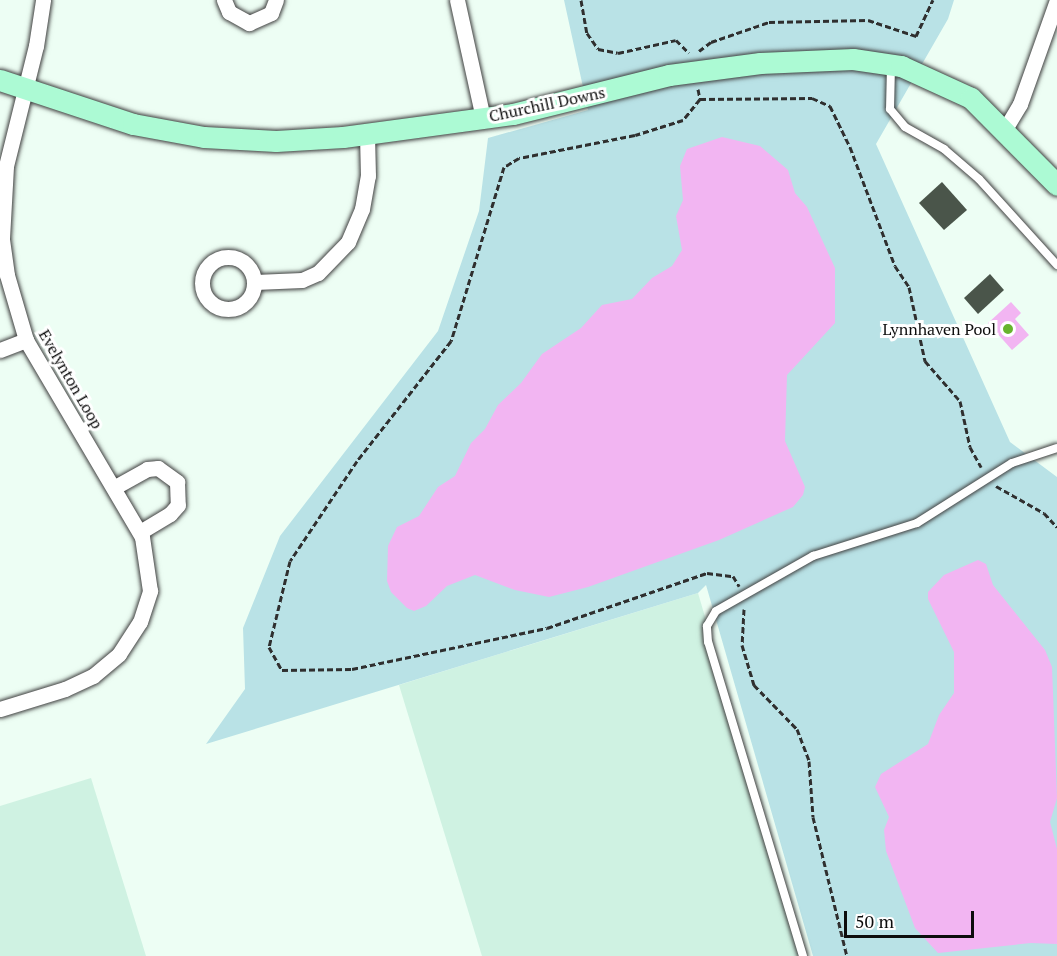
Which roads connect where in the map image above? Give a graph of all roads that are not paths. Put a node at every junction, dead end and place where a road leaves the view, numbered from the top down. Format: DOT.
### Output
graph roads {
  1 [pos="43,0"];
  2 [pos="224,0"];
  3 [pos="276,0"];
  4 [pos="457,0"];
  5 [pos="1057,0"];
  6 [pos="891,64"];
  7 [pos="0,80"];
  8 [pos="24,89"];
  9 [pos="483,118"];
  10 [pos="1005,129"];
  11 [pos="367,134"];
  12 [pos="1057,185"];
  13 [pos="1057,265"];
  14 [pos="255,282"];
  15 [pos="26,340"];
  16 [pos="0,350"];
  17 [pos="1057,448"];
  18 [pos="115,487"];
  19 [pos="140,532"];
  20 [pos="0,709"];
  21 [pos="803,956"];
  1 -- 8 [label="street, Evelynton Loop"];
  2 -- 3 [label="street"];
  4 -- 9 [label="street"];
  5 -- 10 [label="street"];
  6 -- 9 [label="street, Churchill Downs"];
  6 -- 10 [label="street, Churchill Downs"];
  6 -- 13 [label="lane"];
  7 -- 8 [label="street, Churchill Downs"];
  8 -- 11 [label="street, Churchill Downs"];
  8 -- 15 [label="street, Evelynton Loop"];
  9 -- 11 [label="street, Churchill Downs"];
  10 -- 12 [label="street, Churchill Downs"];
  11 -- 14 [label="street"];
  15 -- 16 [label="street"];
  15 -- 18 [label="street, Evelynton Loop"];
  17 -- 21 [label="lane"];
  18 -- 19 [label="street, Evelynton Loop"];
  18 -- 19 [label="street"];
  19 -- 20 [label="street, Evelynton Loop"];
}
